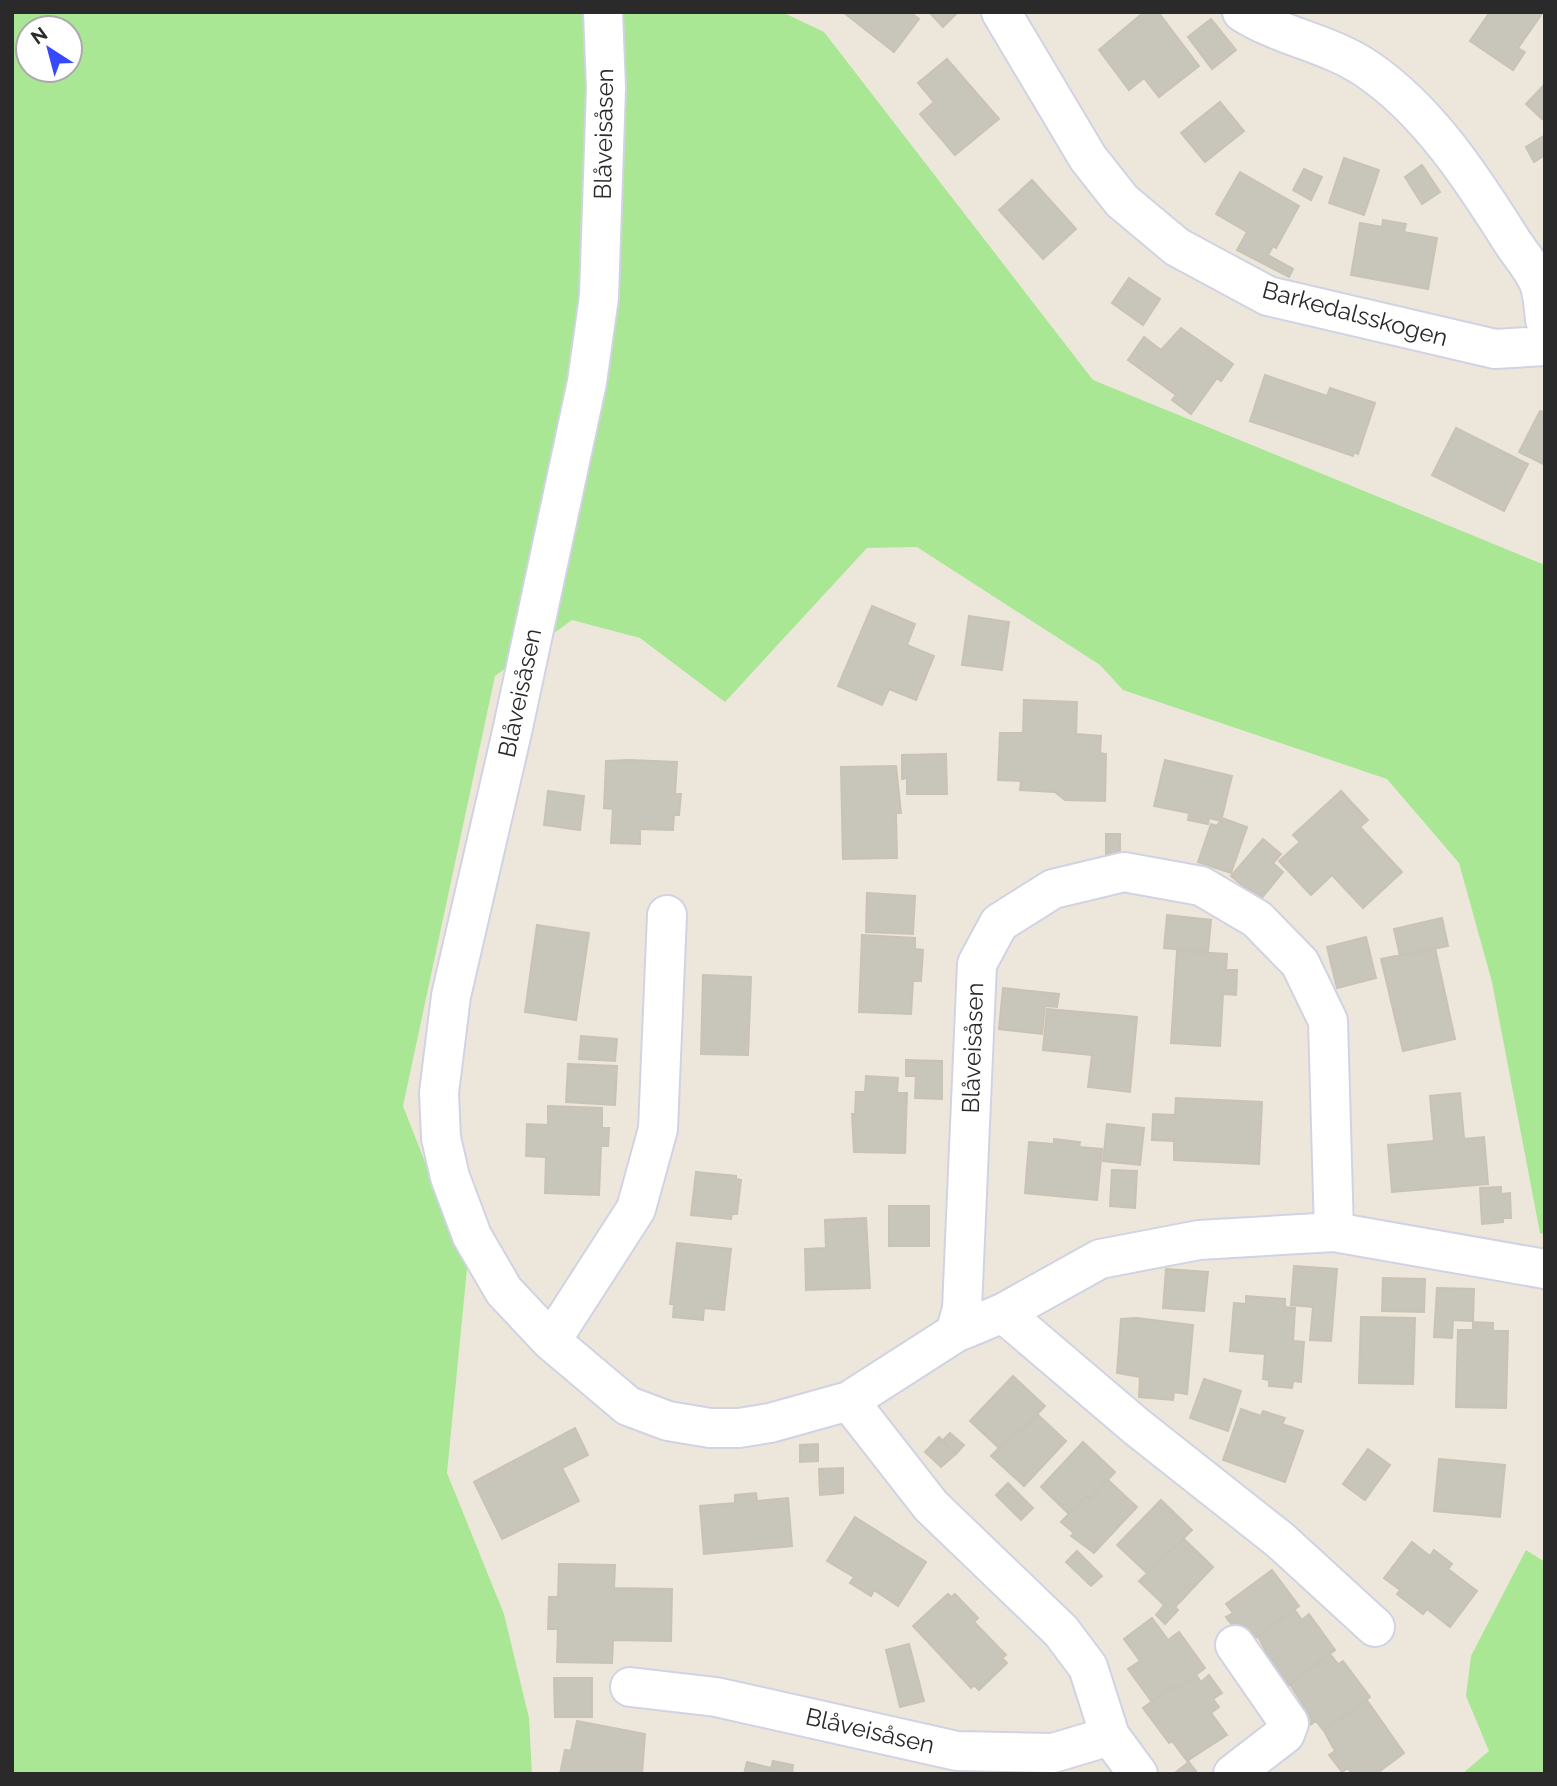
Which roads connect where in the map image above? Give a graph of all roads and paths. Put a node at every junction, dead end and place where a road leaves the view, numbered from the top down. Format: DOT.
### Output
graph roads {
  1 [pos="603,12"];
  2 [pos="1001,12"];
  3 [pos="1242,12"];
  4 [pos="1545,320"];
  5 [pos="1545,346"];
  6 [pos="667,915"];
  7 [pos="1334,1231"];
  8 [pos="1545,1269"];
  9 [pos="1003,1313"];
  10 [pos="955,1333"];
  11 [pos="551,1341"];
  12 [pos="849,1401"];
  13 [pos="1376,1627"];
  14 [pos="1235,1645"];
  15 [pos="630,1687"];
  16 [pos="1110,1736"];
  17 [pos="1138,1774"];
  18 [pos="1233,1774"];
  1 -- 11 [label="street, Blåveisåsen"];
  2 -- 5 [label="street, Barkedalsskogen"];
  3 -- 4 [label="street"];
  6 -- 11 [label="street"];
  7 -- 8 [label="street, Blåveisåsen"];
  7 -- 9 [label="street, Blåveisåsen"];
  7 -- 10 [label="street, Blåveisåsen"];
  9 -- 10 [label="street, Blåveisåsen"];
  9 -- 13 [label="street"];
  10 -- 12 [label="street, Blåveisåsen"];
  11 -- 12 [label="street, Blåveisåsen"];
  12 -- 16 [label="street"];
  14 -- 18 [label="street"];
  15 -- 16 [label="street, Blåveisåsen"];
  16 -- 17 [label="street"];
}
